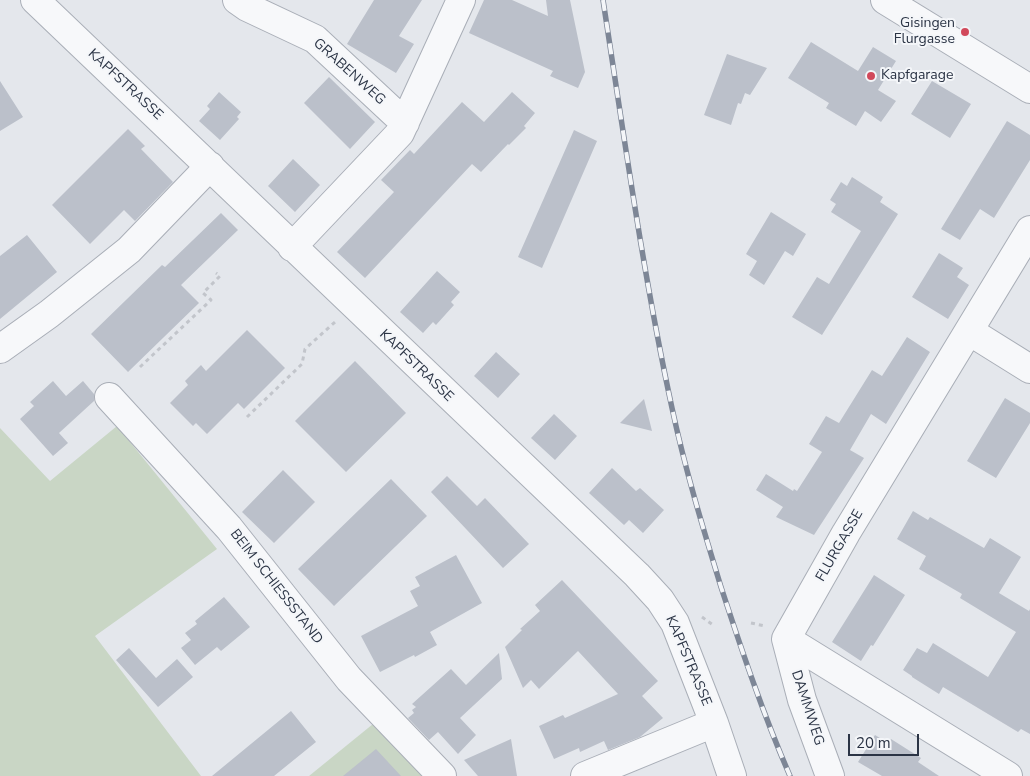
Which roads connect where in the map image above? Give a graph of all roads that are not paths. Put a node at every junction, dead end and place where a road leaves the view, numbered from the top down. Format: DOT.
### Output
graph roads {
  1 [pos="35,0"];
  2 [pos="237,0"];
  3 [pos="461,0"];
  4 [pos="885,0"];
  5 [pos="1030,89"];
  6 [pos="405,123"];
  7 [pos="210,166"];
  8 [pos="1030,230"];
  9 [pos="292,248"];
  10 [pos="969,332"];
  11 [pos="0,349"];
  12 [pos="1030,369"];
  13 [pos="109,397"];
  14 [pos="786,639"];
  15 [pos="714,723"];
  16 [pos="442,776"];
  17 [pos="585,776"];
  18 [pos="732,776"];
  19 [pos="830,776"];
  20 [pos="1008,776"];
  1 -- 7 [label="street, KAPFSTRASSE"];
  2 -- 6 [label="street, GRABENWEG"];
  3 -- 6 [label="street"];
  4 -- 5 [label="street"];
  6 -- 9 [label="street"];
  7 -- 9 [label="street, KAPFSTRASSE"];
  7 -- 11 [label="street"];
  8 -- 10 [label="street, FLURGASSE"];
  9 -- 15 [label="street, KAPFSTRASSE"];
  10 -- 12 [label="street"];
  10 -- 14 [label="street, FLURGASSE"];
  13 -- 16 [label="street, BEIM SCHIESSSTAND"];
  14 -- 19 [label="street, DAMMWEG"];
  14 -- 20 [label="street"];
  15 -- 17 [label="street"];
  15 -- 18 [label="street, KAPFSTRASSE"];
}
